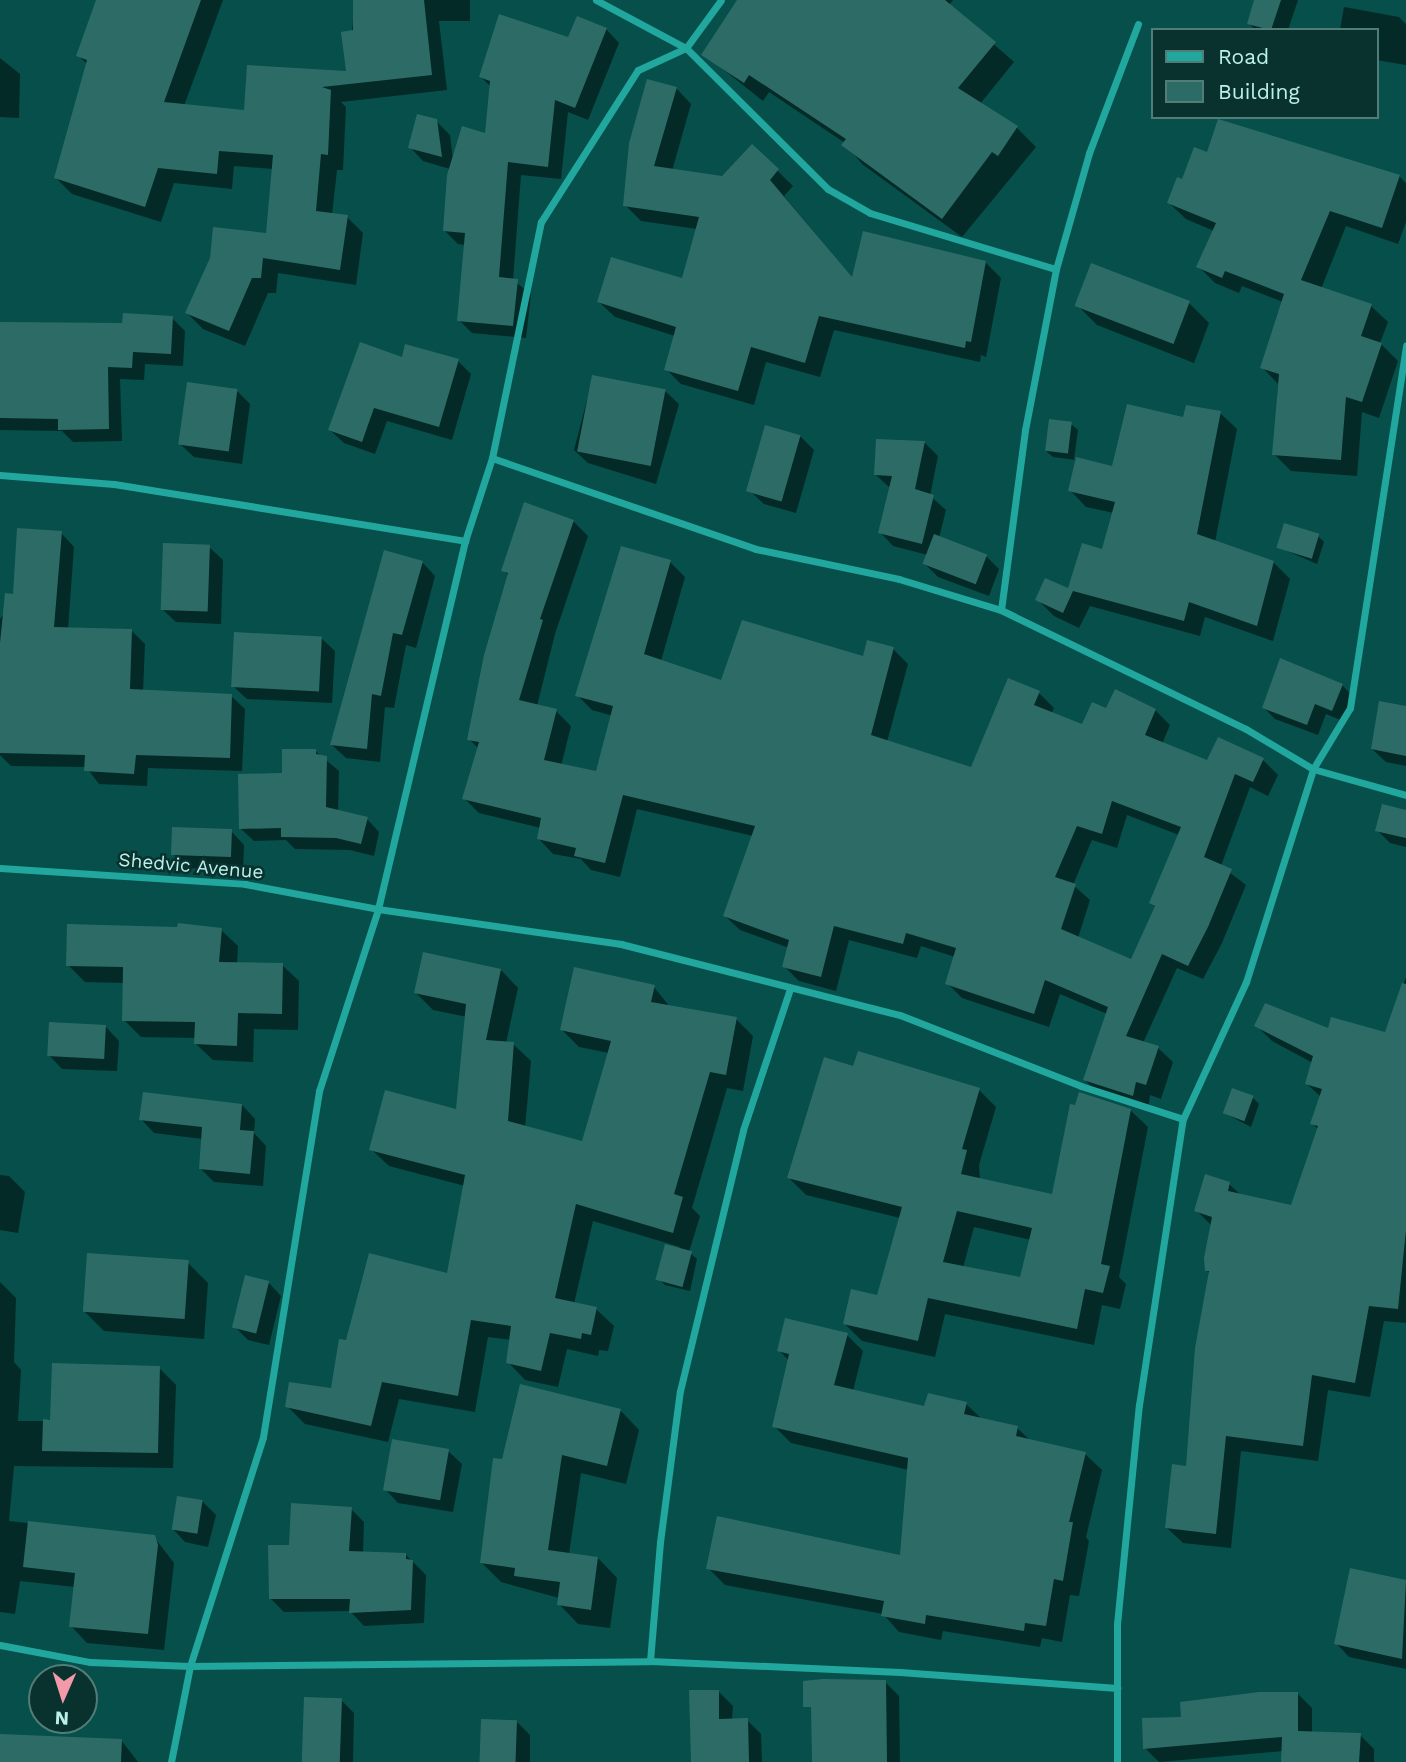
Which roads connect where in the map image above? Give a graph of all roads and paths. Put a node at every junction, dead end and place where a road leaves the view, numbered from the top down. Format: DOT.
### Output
graph roads {
  1 [pos="596,0"];
  2 [pos="721,0"];
  3 [pos="1139,24"];
  4 [pos="686,48"];
  5 [pos="1056,269"];
  6 [pos="1406,345"];
  7 [pos="492,458"];
  8 [pos="0,475"];
  9 [pos="465,541"];
  10 [pos="1001,610"];
  11 [pos="1313,769"];
  12 [pos="1406,795"];
  13 [pos="0,868"];
  14 [pos="378,909"];
  15 [pos="790,989"];
  16 [pos="1183,1119"];
  17 [pos="0,1645"];
  18 [pos="650,1661"];
  19 [pos="190,1666"];
  20 [pos="1117,1688"];
  21 [pos="171,1762"];
  22 [pos="1117,1762"];
  1 -- 4 [label="street"];
  2 -- 4 [label="street"];
  3 -- 5 [label="street"];
  4 -- 5 [label="street"];
  4 -- 7 [label="street"];
  5 -- 10 [label="street"];
  6 -- 11 [label="street"];
  7 -- 9 [label="street"];
  7 -- 10 [label="street"];
  8 -- 9 [label="street"];
  9 -- 14 [label="street"];
  10 -- 11 [label="street"];
  11 -- 12 [label="street"];
  11 -- 16 [label="street"];
  13 -- 14 [label="street, Shedvic Avenue"];
  14 -- 15 [label="street, Shedvic Avenue"];
  14 -- 19 [label="street"];
  15 -- 16 [label="street, Shedvic Avenue"];
  15 -- 18 [label="street"];
  16 -- 20 [label="street"];
  17 -- 19 [label="street"];
  18 -- 19 [label="street"];
  18 -- 20 [label="street"];
  19 -- 21 [label="street"];
  20 -- 22 [label="street"];
}
